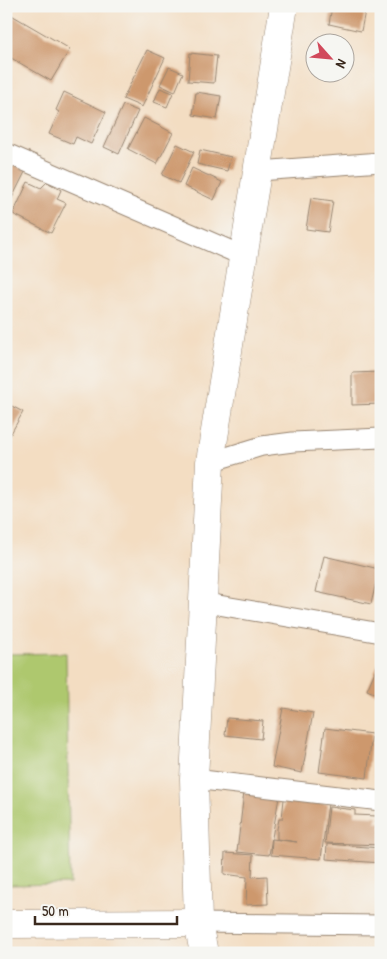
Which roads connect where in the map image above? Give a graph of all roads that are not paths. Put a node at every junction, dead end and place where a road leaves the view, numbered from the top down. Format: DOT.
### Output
graph roads {
  1 [pos="284,6"];
  2 [pos="6,153"];
  3 [pos="381,162"];
  4 [pos="259,171"];
  5 [pos="243,256"];
  6 [pos="381,438"];
  7 [pos="210,462"];
  8 [pos="201,602"];
  9 [pos="381,632"];
  10 [pos="194,780"];
  11 [pos="381,800"];
  12 [pos="198,923"];
  13 [pos="6,924"];
  14 [pos="381,925"];
  15 [pos="204,953"];
  1 -- 4 [label="main road"];
  2 -- 5 [label="street"];
  3 -- 4 [label="street"];
  4 -- 5 [label="main road"];
  5 -- 7 [label="main road"];
  6 -- 7 [label="street"];
  7 -- 8 [label="main road"];
  8 -- 9 [label="street"];
  8 -- 10 [label="main road"];
  10 -- 11 [label="street"];
  10 -- 12 [label="main road"];
  12 -- 13 [label="main road"];
  12 -- 14 [label="street"];
  12 -- 15 [label="main road"];
}
